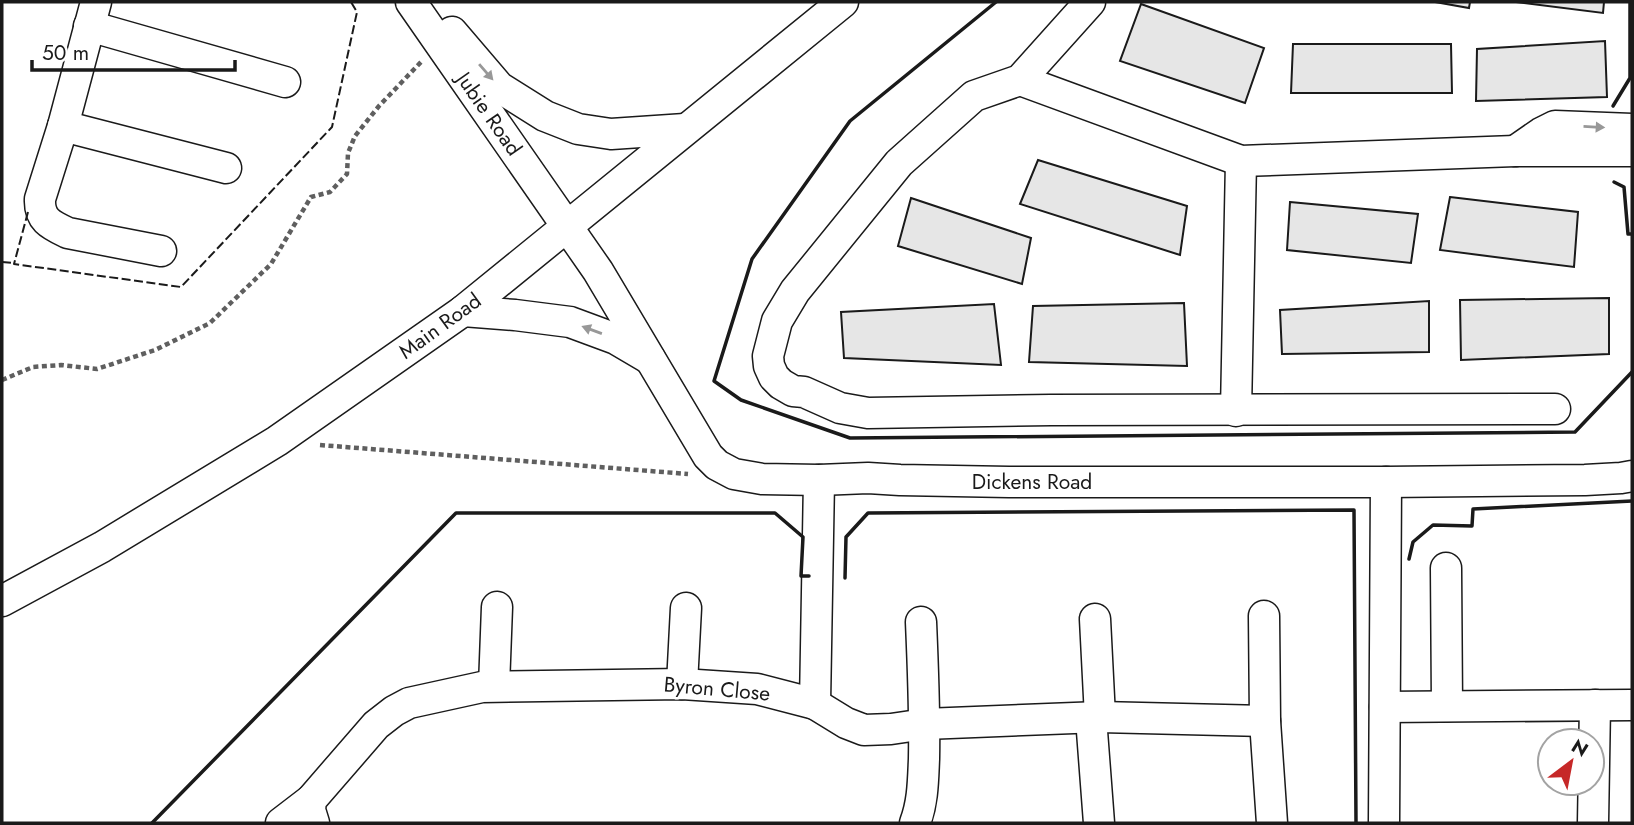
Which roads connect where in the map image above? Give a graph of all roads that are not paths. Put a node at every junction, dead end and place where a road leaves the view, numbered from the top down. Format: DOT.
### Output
graph roads {
  1 [pos="411,2"];
  2 [pos="426,2"];
  3 [pos="843,2"];
  4 [pos="1090,2"];
  5 [pos="93,14"];
  6 [pos="1020,80"];
  7 [pos="285,82"];
  8 [pos="63,126"];
  9 [pos="685,129"];
  10 [pos="1632,129"];
  11 [pos="1632,150"];
  12 [pos="1515,152"];
  13 [pos="1241,161"];
  14 [pos="226,168"];
  15 [pos="1632,170"];
  16 [pos="567,227"];
  17 [pos="161,251"];
  18 [pos="463,311"];
  19 [pos="652,361"];
  20 [pos="1555,409"];
  21 [pos="1236,411"];
  22 [pos="1632,476"];
  23 [pos="819,480"];
  24 [pos="1386,482"];
  25 [pos="1446,568"];
  26 [pos="2,601"];
  27 [pos="497,607"];
  28 [pos="685,608"];
  29 [pos="1264,616"];
  30 [pos="1095,619"];
  31 [pos="921,622"];
  32 [pos="682,684"];
  33 [pos="494,687"];
  34 [pos="815,704"];
  35 [pos="1595,705"];
  36 [pos="1632,705"];
  37 [pos="1447,706"];
  38 [pos="1385,707"];
  39 [pos="1095,718"];
  40 [pos="1265,720"];
  41 [pos="925,724"];
  42 [pos="313,811"];
  43 [pos="281,823"];
  44 [pos="915,823"];
  45 [pos="1099,823"];
  46 [pos="1272,823"];
  47 [pos="1384,823"];
  48 [pos="1593,823"];
  1 -- 16 [label="street, Jubie Road"];
  2 -- 9 [label="street, one-way"];
  3 -- 9 [label="street, Main Road"];
  4 -- 6 [label="street"];
  5 -- 7 [label="street"];
  5 -- 8 [label="street"];
  6 -- 13 [label="street"];
  6 -- 21 [label="street"];
  8 -- 14 [label="street"];
  8 -- 17 [label="street"];
  9 -- 16 [label="street, Main Road"];
  12 -- 10 [label="street, one-way"];
  11 -- 12 [label="street"];
  12 -- 13 [label="street"];
  12 -- 15 [label="street"];
  13 -- 21 [label="street"];
  16 -- 18 [label="street, Main Road"];
  16 -- 19 [label="street, Dickens Road"];
  19 -- 18 [label="street, one-way"];
  18 -- 26 [label="street, Main Road"];
  19 -- 23 [label="street, Dickens Road"];
  20 -- 21 [label="street"];
  22 -- 24 [label="street, Dickens Road"];
  23 -- 24 [label="street, Dickens Road"];
  23 -- 34 [label="street"];
  24 -- 38 [label="street"];
  25 -- 37 [label="street"];
  27 -- 33 [label="street"];
  28 -- 32 [label="street"];
  29 -- 40 [label="street"];
  30 -- 39 [label="street"];
  31 -- 41 [label="street"];
  32 -- 33 [label="street, Byron Close"];
  32 -- 34 [label="street, Byron Close"];
  33 -- 42 [label="street, Byron Close"];
  34 -- 41 [label="street, Byron Close"];
  35 -- 36 [label="street"];
  35 -- 37 [label="street"];
  35 -- 48 [label="street"];
  37 -- 38 [label="street"];
  38 -- 47 [label="street"];
  39 -- 40 [label="street, Byron Close"];
  39 -- 41 [label="street, Byron Close"];
  39 -- 45 [label="street"];
  40 -- 46 [label="street"];
  41 -- 44 [label="street"];
  42 -- 43 [label="street, Byron Close"];
}
